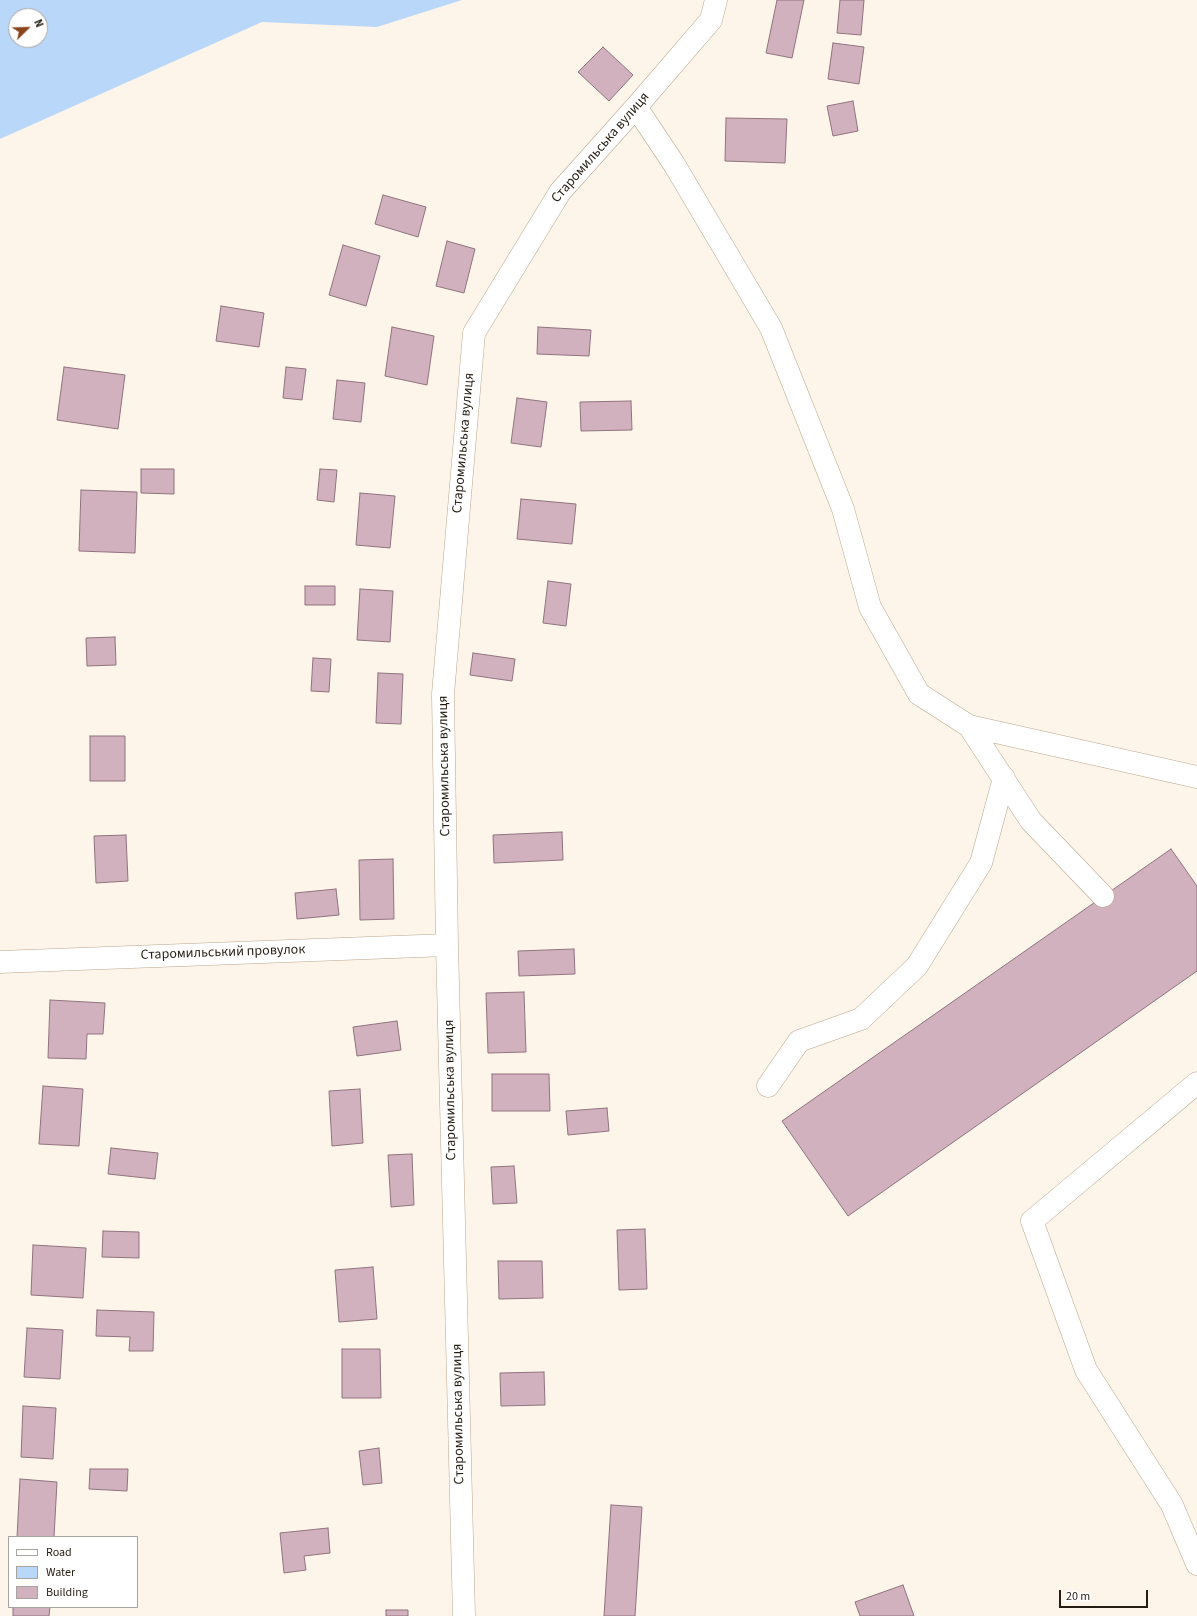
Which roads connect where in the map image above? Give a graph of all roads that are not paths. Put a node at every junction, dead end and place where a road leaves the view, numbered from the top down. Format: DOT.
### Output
graph roads {
  1 [pos="716,0"];
  2 [pos="636,107"];
  3 [pos="969,726"];
  4 [pos="1197,777"];
  5 [pos="1004,778"];
  6 [pos="1103,896"];
  7 [pos="447,945"];
  8 [pos="0,962"];
  9 [pos="1197,1084"];
  10 [pos="768,1086"];
  11 [pos="1197,1564"];
  12 [pos="464,1616"];
  1 -- 2 [label="street, Старомильська вулиця"];
  2 -- 3 [label="street"];
  2 -- 7 [label="street, Старомильська вулиця"];
  3 -- 4 [label="street"];
  3 -- 5 [label="street"];
  5 -- 6 [label="street"];
  5 -- 10 [label="street"];
  7 -- 8 [label="street, Старомильський провулок"];
  7 -- 12 [label="street, Старомильська вулиця"];
  9 -- 11 [label="street"];
}
